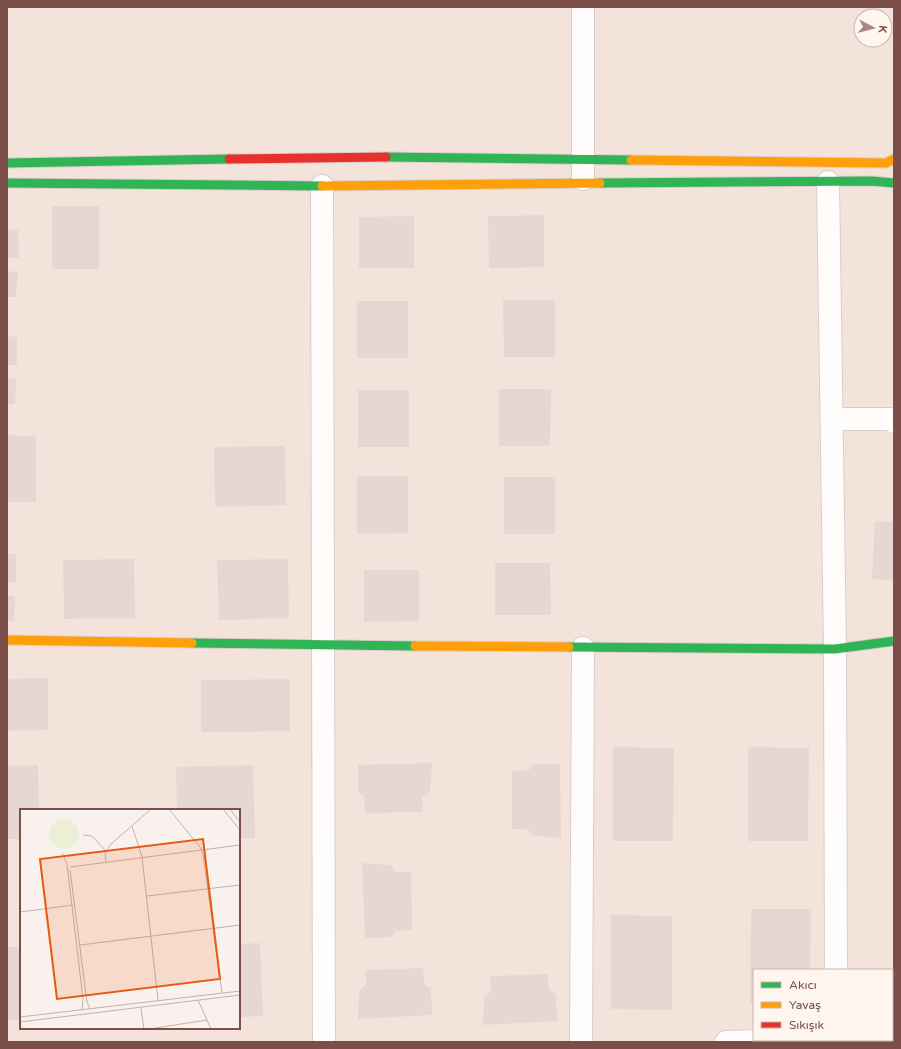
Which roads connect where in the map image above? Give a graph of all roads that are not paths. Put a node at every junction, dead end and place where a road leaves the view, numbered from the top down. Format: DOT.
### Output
graph roads {
  1 [pos="583,7"];
  2 [pos="894,159"];
  3 [pos="583,160"];
  4 [pos="7,163"];
  5 [pos="828,182"];
  6 [pos="7,183"];
  7 [pos="894,183"];
  8 [pos="583,185"];
  9 [pos="322,186"];
  10 [pos="832,419"];
  11 [pos="894,422"];
  12 [pos="7,640"];
  13 [pos="894,641"];
  14 [pos="324,645"];
  15 [pos="583,648"];
  16 [pos="835,649"];
  17 [pos="836,969"];
  18 [pos="768,1041"];
  19 [pos="324,1042"];
  20 [pos="581,1042"];
  21 [pos="726,1042"];
  1 -- 3 [label="street"];
  2 -- 3 [label="street"];
  3 -- 4 [label="street"];
  3 -- 8 [label="street"];
  5 -- 7 [label="street"];
  5 -- 8 [label="street"];
  5 -- 10 [label="street"];
  6 -- 9 [label="street"];
  8 -- 9 [label="street"];
  9 -- 14 [label="street"];
  10 -- 11 [label="street"];
  10 -- 16 [label="street"];
  12 -- 14 [label="street"];
  13 -- 16 [label="street"];
  14 -- 15 [label="street"];
  14 -- 19 [label="street"];
  15 -- 16 [label="street"];
  15 -- 20 [label="street"];
  16 -- 17 [label="street"];
  18 -- 21 [label="street"];
}
